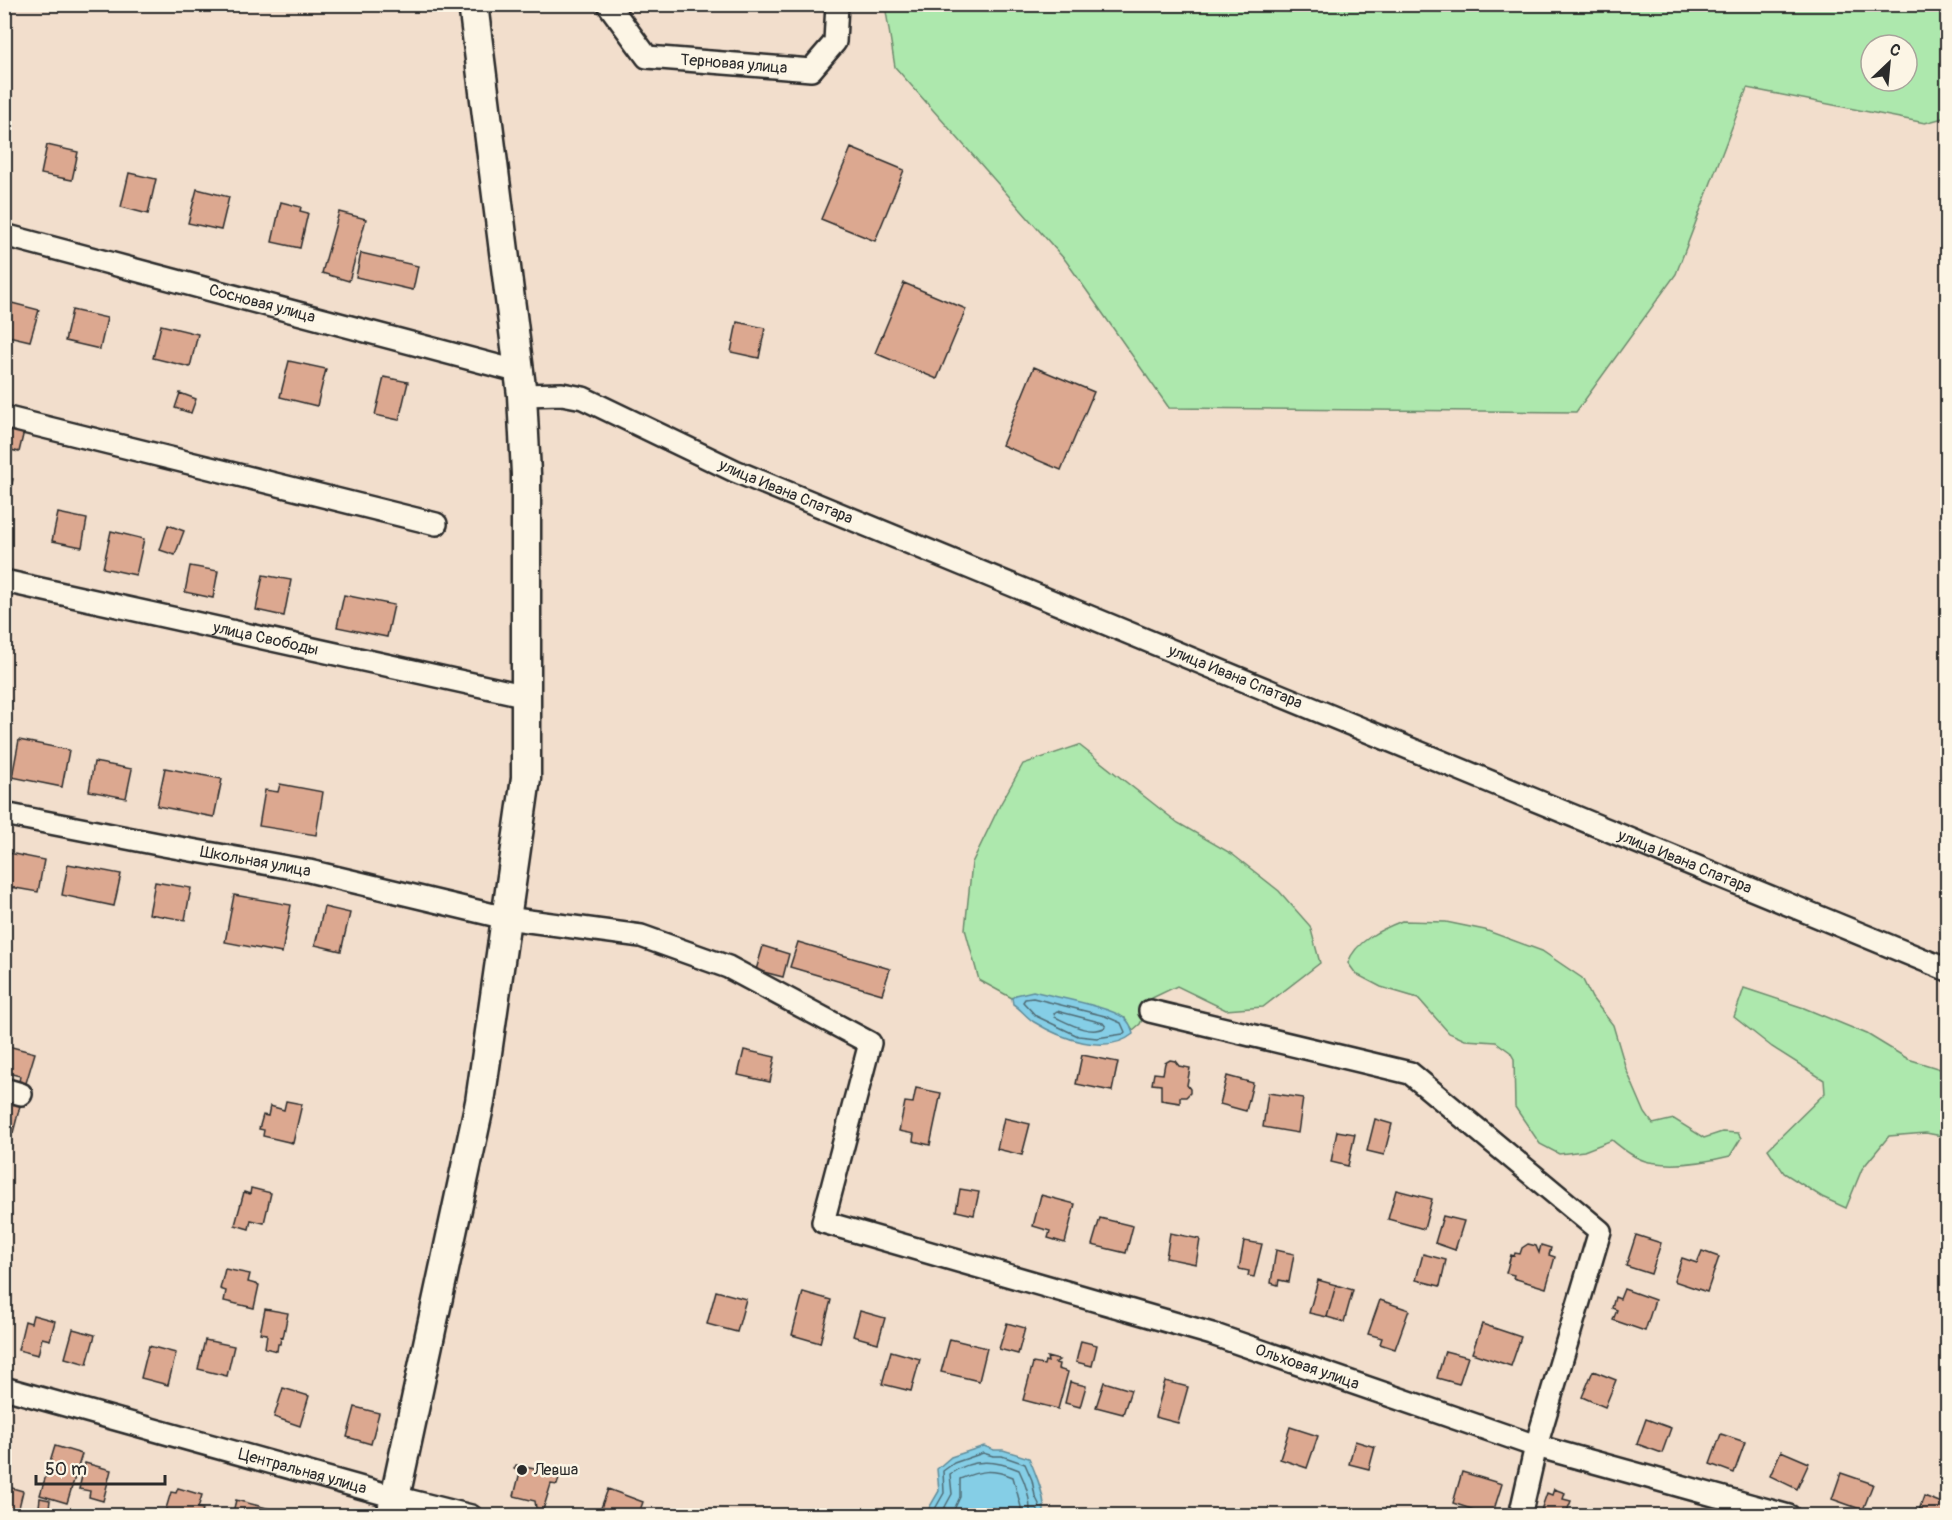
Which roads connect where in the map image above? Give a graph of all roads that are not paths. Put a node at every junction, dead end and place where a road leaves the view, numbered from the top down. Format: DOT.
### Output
graph roads {
  1 [pos="473,4"];
  2 [pos="608,4"];
  3 [pos="837,4"];
  4 [pos="4,235"];
  5 [pos="521,383"];
  6 [pos="4,417"];
  7 [pos="436,524"];
  8 [pos="4,580"];
  9 [pos="527,696"];
  10 [pos="4,814"];
  11 [pos="506,918"];
  12 [pos="1947,970"];
  13 [pos="1150,1011"];
  14 [pos="823,1222"];
  15 [pos="4,1388"];
  16 [pos="1536,1446"];
  17 [pos="393,1506"];
  18 [pos="471,1515"];
  19 [pos="1520,1515"];
  20 [pos="1789,1515"];
  1 -- 5 [label="main road"];
  2 -- 3 [label="street, Терновая улица"];
  4 -- 5 [label="street, Сосновая улица"];
  5 -- 9 [label="main road"];
  5 -- 12 [label="street, улица Ивана Спатара"];
  6 -- 7 [label="street"];
  8 -- 9 [label="street, улица Свободы"];
  9 -- 11 [label="main road"];
  10 -- 11 [label="street, Школьная улица"];
  11 -- 14 [label="street, Школьная улица"];
  11 -- 17 [label="main road"];
  13 -- 16 [label="street"];
  14 -- 16 [label="street, Ольховая улица"];
  15 -- 17 [label="street, Центральная улица"];
  16 -- 19 [label="street"];
  16 -- 20 [label="street, Ольховая улица"];
  17 -- 18 [label="street, Центральная улица"];
}
